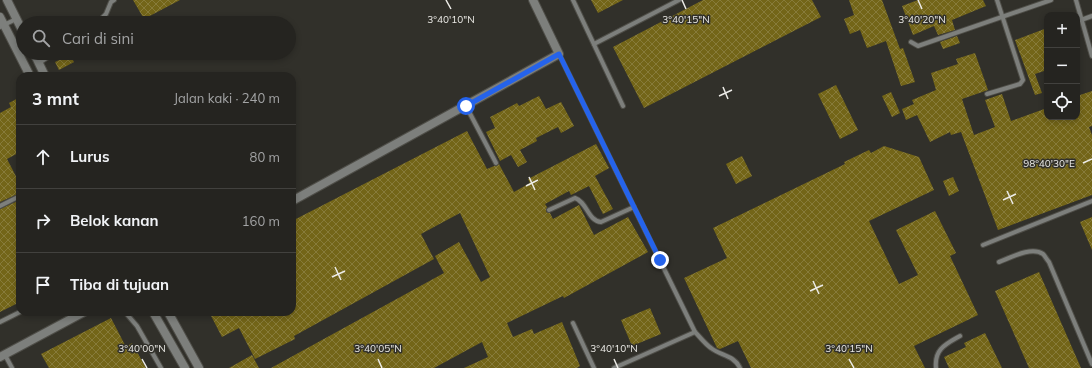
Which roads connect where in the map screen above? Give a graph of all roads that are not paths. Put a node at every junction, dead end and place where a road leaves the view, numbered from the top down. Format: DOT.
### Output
graph roads {
  1 [pos="7,0"];
  2 [pos="533,0"];
  3 [pos="572,0"];
  4 [pos="679,0"];
  5 [pos="997,0"];
  6 [pos="1051,0"];
  7 [pos="1076,0"];
  8 [pos="112,1"];
  9 [pos="104,16"];
  10 [pos="1092,16"];
  11 [pos="0,17"];
  12 [pos="1002,17"];
  13 [pos="16,19"];
  14 [pos="1081,20"];
  15 [pos="2,26"];
  16 [pos="911,42"];
  17 [pos="594,44"];
  18 [pos="16,51"];
  19 [pos="559,54"];
  20 [pos="1092,56"];
  21 [pos="21,60"];
  22 [pos="38,60"];
  23 [pos="44,60"];
  24 [pos="39,63"];
  25 [pos="28,72"];
  26 [pos="43,72"];
  27 [pos="987,94"];
  28 [pos="466,106"];
  29 [pos="623,106"];
  30 [pos="496,163"];
  31 [pos="16,198"];
  32 [pos="296,199"];
  33 [pos="1092,201"];
  34 [pos="0,206"];
  35 [pos="634,206"];
  36 [pos="549,210"];
  37 [pos="983,245"];
  38 [pos="999,262"];
  39 [pos="16,314"];
  40 [pos="77,316"];
  41 [pos="128,316"];
  42 [pos="155,316"];
  43 [pos="170,316"];
  44 [pos="0,322"];
  45 [pos="573,323"];
  46 [pos="695,332"];
  47 [pos="960,336"];
  48 [pos="2,356"];
  49 [pos="1092,364"];
  50 [pos="12,368"];
  51 [pos="161,368"];
  52 [pos="185,368"];
  53 [pos="199,368"];
  54 [pos="594,368"];
  55 [pos="614,368"];
  56 [pos="740,368"];
  57 [pos="936,368"];
  1 -- 13 [label="street"];
  2 -- 19 [label="street"];
  3 -- 17 [label="lane"];
  4 -- 17 [label="lane"];
  5 -- 12 [label="lane"];
  6 -- 12 [label="lane"];
  7 -- 14 [label="lane"];
  8 -- 9 [label="lane"];
  10 -- 14 [label="lane"];
  11 -- 15 [label="street"];
  12 -- 16 [label="lane"];
  12 -- 27 [label="lane"];
  13 -- 15 [label="lane"];
  14 -- 20 [label="lane"];
  15 -- 18 [label="street"];
  17 -- 29 [label="lane"];
  19 -- 28 [label="street"];
  19 -- 35 [label="lane"];
  21 -- 25 [label="street"];
  22 -- 24 [label="street"];
  23 -- 24 [label="lane"];
  24 -- 26 [label="street"];
  28 -- 30 [label="lane"];
  28 -- 32 [label="street"];
  31 -- 34 [label="lane"];
  33 -- 37 [label="lane"];
  35 -- 36 [label="lane"];
  35 -- 46 [label="lane"];
  38 -- 49 [label="lane"];
  39 -- 44 [label="lane"];
  40 -- 48 [label="street"];
  41 -- 51 [label="lane"];
  42 -- 52 [label="street"];
  43 -- 53 [label="street"];
  45 -- 54 [label="lane"];
  46 -- 55 [label="lane"];
  46 -- 56 [label="lane"];
  47 -- 57 [label="lane"];
  48 -- 50 [label="lane"];
}
